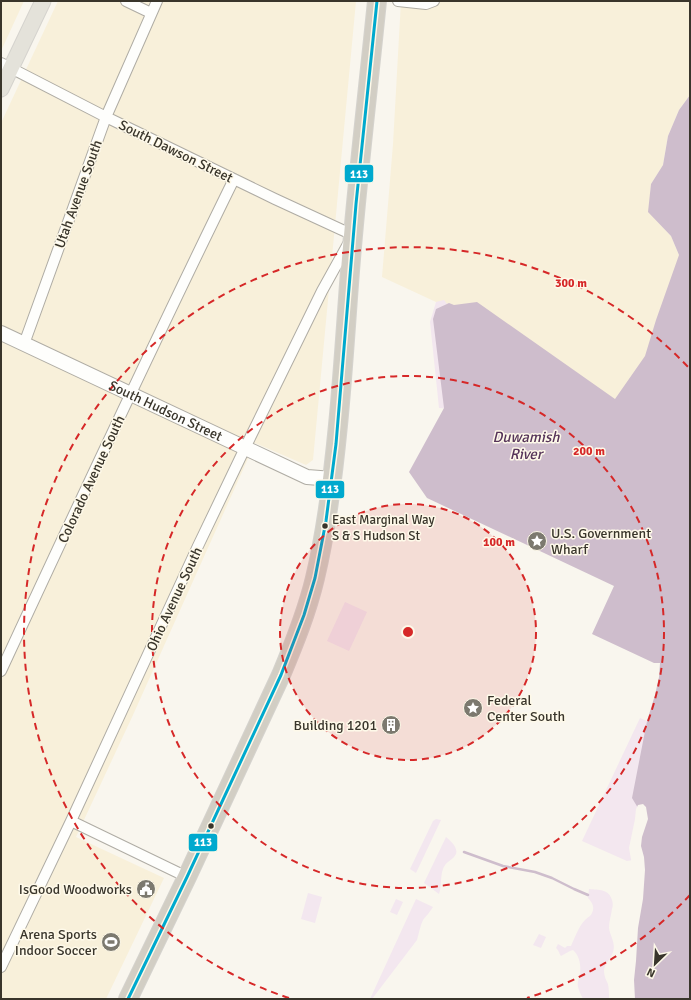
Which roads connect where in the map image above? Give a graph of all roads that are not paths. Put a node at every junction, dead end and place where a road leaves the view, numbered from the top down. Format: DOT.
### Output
graph roads {
  1 [pos="43,1"];
  2 [pos="126,1"];
  3 [pos="157,1"];
  4 [pos="377,1"];
  5 [pos="398,1"];
  6 [pos="434,1"];
  7 [pos="151,13"];
  8 [pos="6,65"];
  9 [pos="1,89"];
  10 [pos="106,117"];
  11 [pos="234,179"];
  12 [pos="353,235"];
  13 [pos="1,333"];
  14 [pos="24,344"];
  15 [pos="131,394"];
  16 [pos="246,448"];
  17 [pos="333,479"];
  18 [pos="1,672"];
  19 [pos="71,821"];
  20 [pos="187,876"];
  21 [pos="1,967"];
  22 [pos="128,999"];
  1 -- 8 [label="main road"];
  2 -- 7 [label="street"];
  3 -- 7 [label="street, Utah Avenue South"];
  4 -- 12 [label="highway"];
  5 -- 6 [label="street"];
  7 -- 10 [label="street, Utah Avenue South"];
  8 -- 9 [label="main road"];
  8 -- 10 [label="street, South Dawson Street"];
  10 -- 11 [label="street, South Dawson Street"];
  10 -- 14 [label="street, Utah Avenue South"];
  11 -- 12 [label="street, South Dawson Street"];
  11 -- 15 [label="street, Colorado Avenue South"];
  12 -- 16 [label="street, Ohio Avenue South"];
  12 -- 17 [label="highway"];
  13 -- 14 [label="street, South Hudson Street"];
  14 -- 15 [label="street, South Hudson Street"];
  15 -- 16 [label="street, South Hudson Street"];
  15 -- 18 [label="street, Colorado Avenue South"];
  16 -- 17 [label="street, South Hudson Street"];
  16 -- 19 [label="street, Ohio Avenue South"];
  17 -- 20 [label="highway"];
  19 -- 20 [label="street"];
  19 -- 21 [label="street, Ohio Avenue South"];
  20 -- 22 [label="highway"];
}
